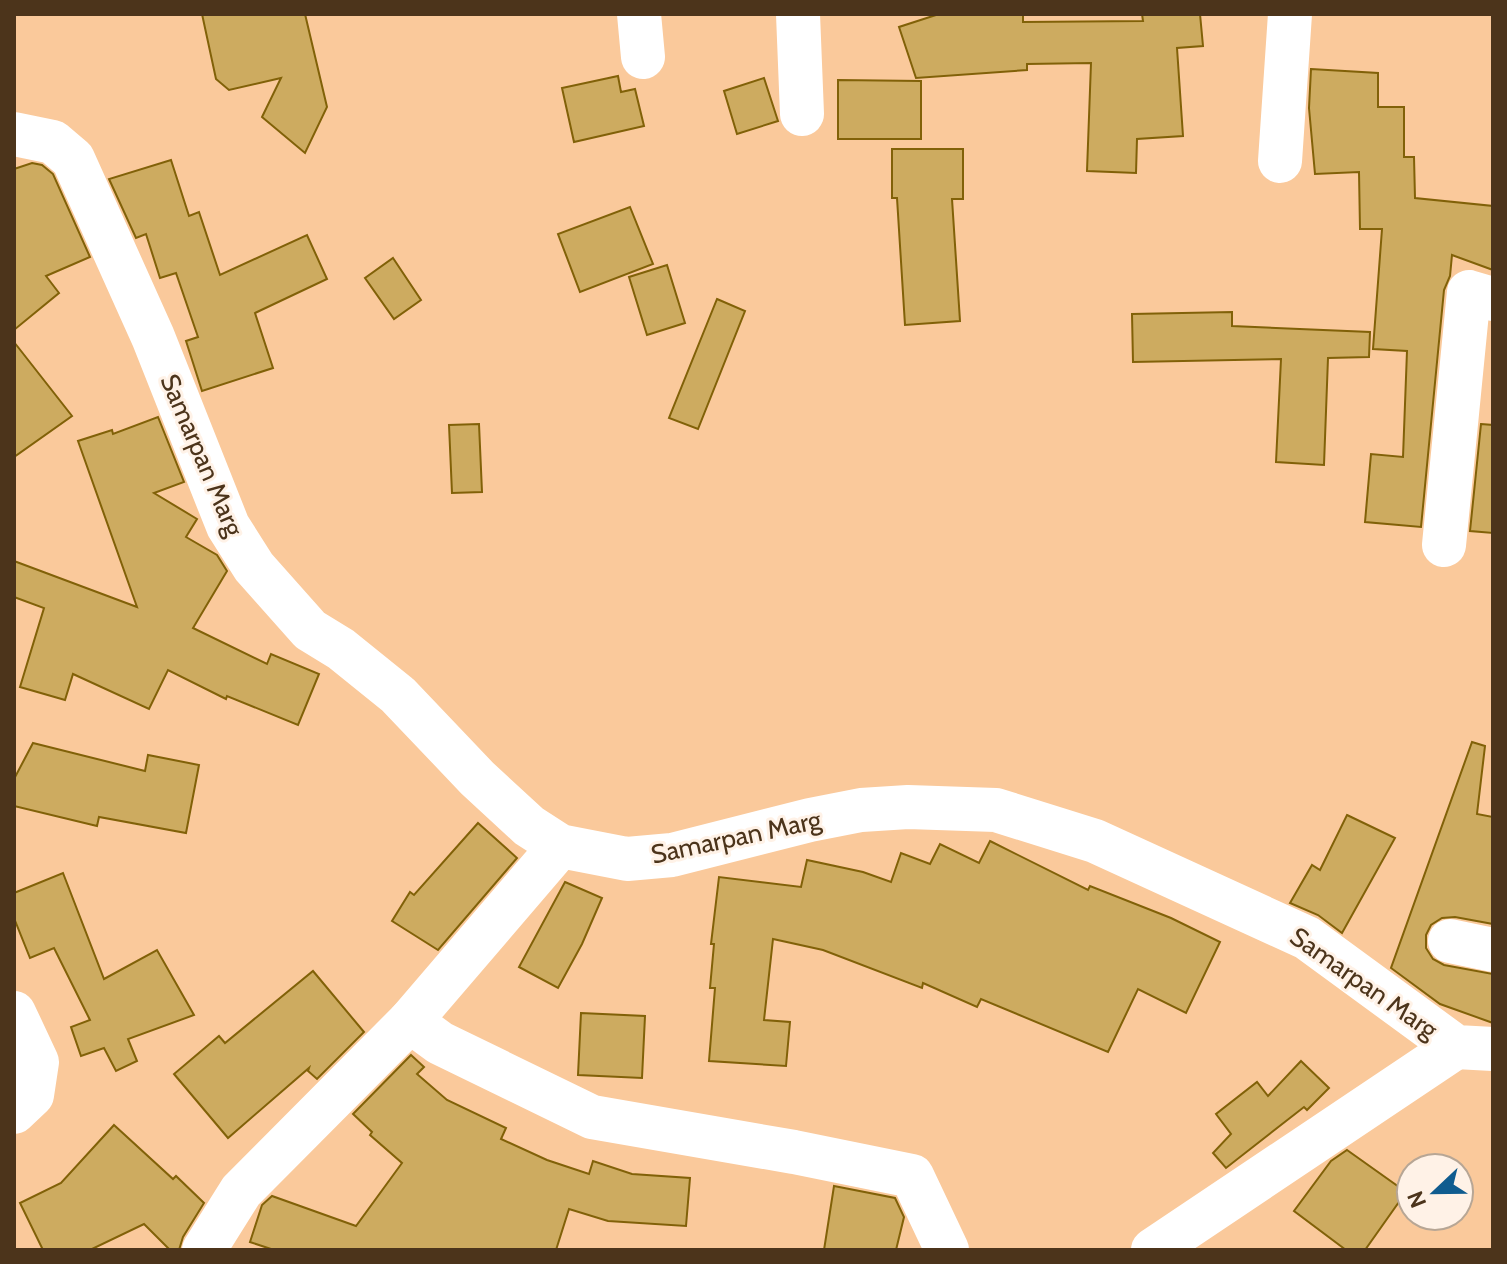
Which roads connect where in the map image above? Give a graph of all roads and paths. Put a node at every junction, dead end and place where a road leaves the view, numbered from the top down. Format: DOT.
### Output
graph roads {
  1 [pos="639,14"];
  2 [pos="798,14"];
  3 [pos="1290,14"];
  4 [pos="643,57"];
  5 [pos="802,114"];
  6 [pos="14,134"];
  7 [pos="1280,161"];
  8 [pos="1493,299"];
  9 [pos="1444,545"];
  10 [pos="560,846"];
  11 [pos="1450,941"];
  12 [pos="1493,950"];
  13 [pos="14,1013"];
  14 [pos="410,1021"];
  15 [pos="1475,1048"];
  16 [pos="14,1112"];
  17 [pos="204,1250"];
  18 [pos="947,1250"];
  19 [pos="1153,1250"];
  1 -- 4 [label="street"];
  2 -- 5 [label="street"];
  3 -- 7 [label="street"];
  6 -- 10 [label="street, Samarpan Marg"];
  8 -- 9 [label="street"];
  10 -- 14 [label="street"];
  10 -- 15 [label="street, Samarpan Marg"];
  11 -- 12 [label="street"];
  13 -- 16 [label="street"];
  14 -- 17 [label="street"];
  14 -- 18 [label="street"];
  15 -- 19 [label="street"];
}
